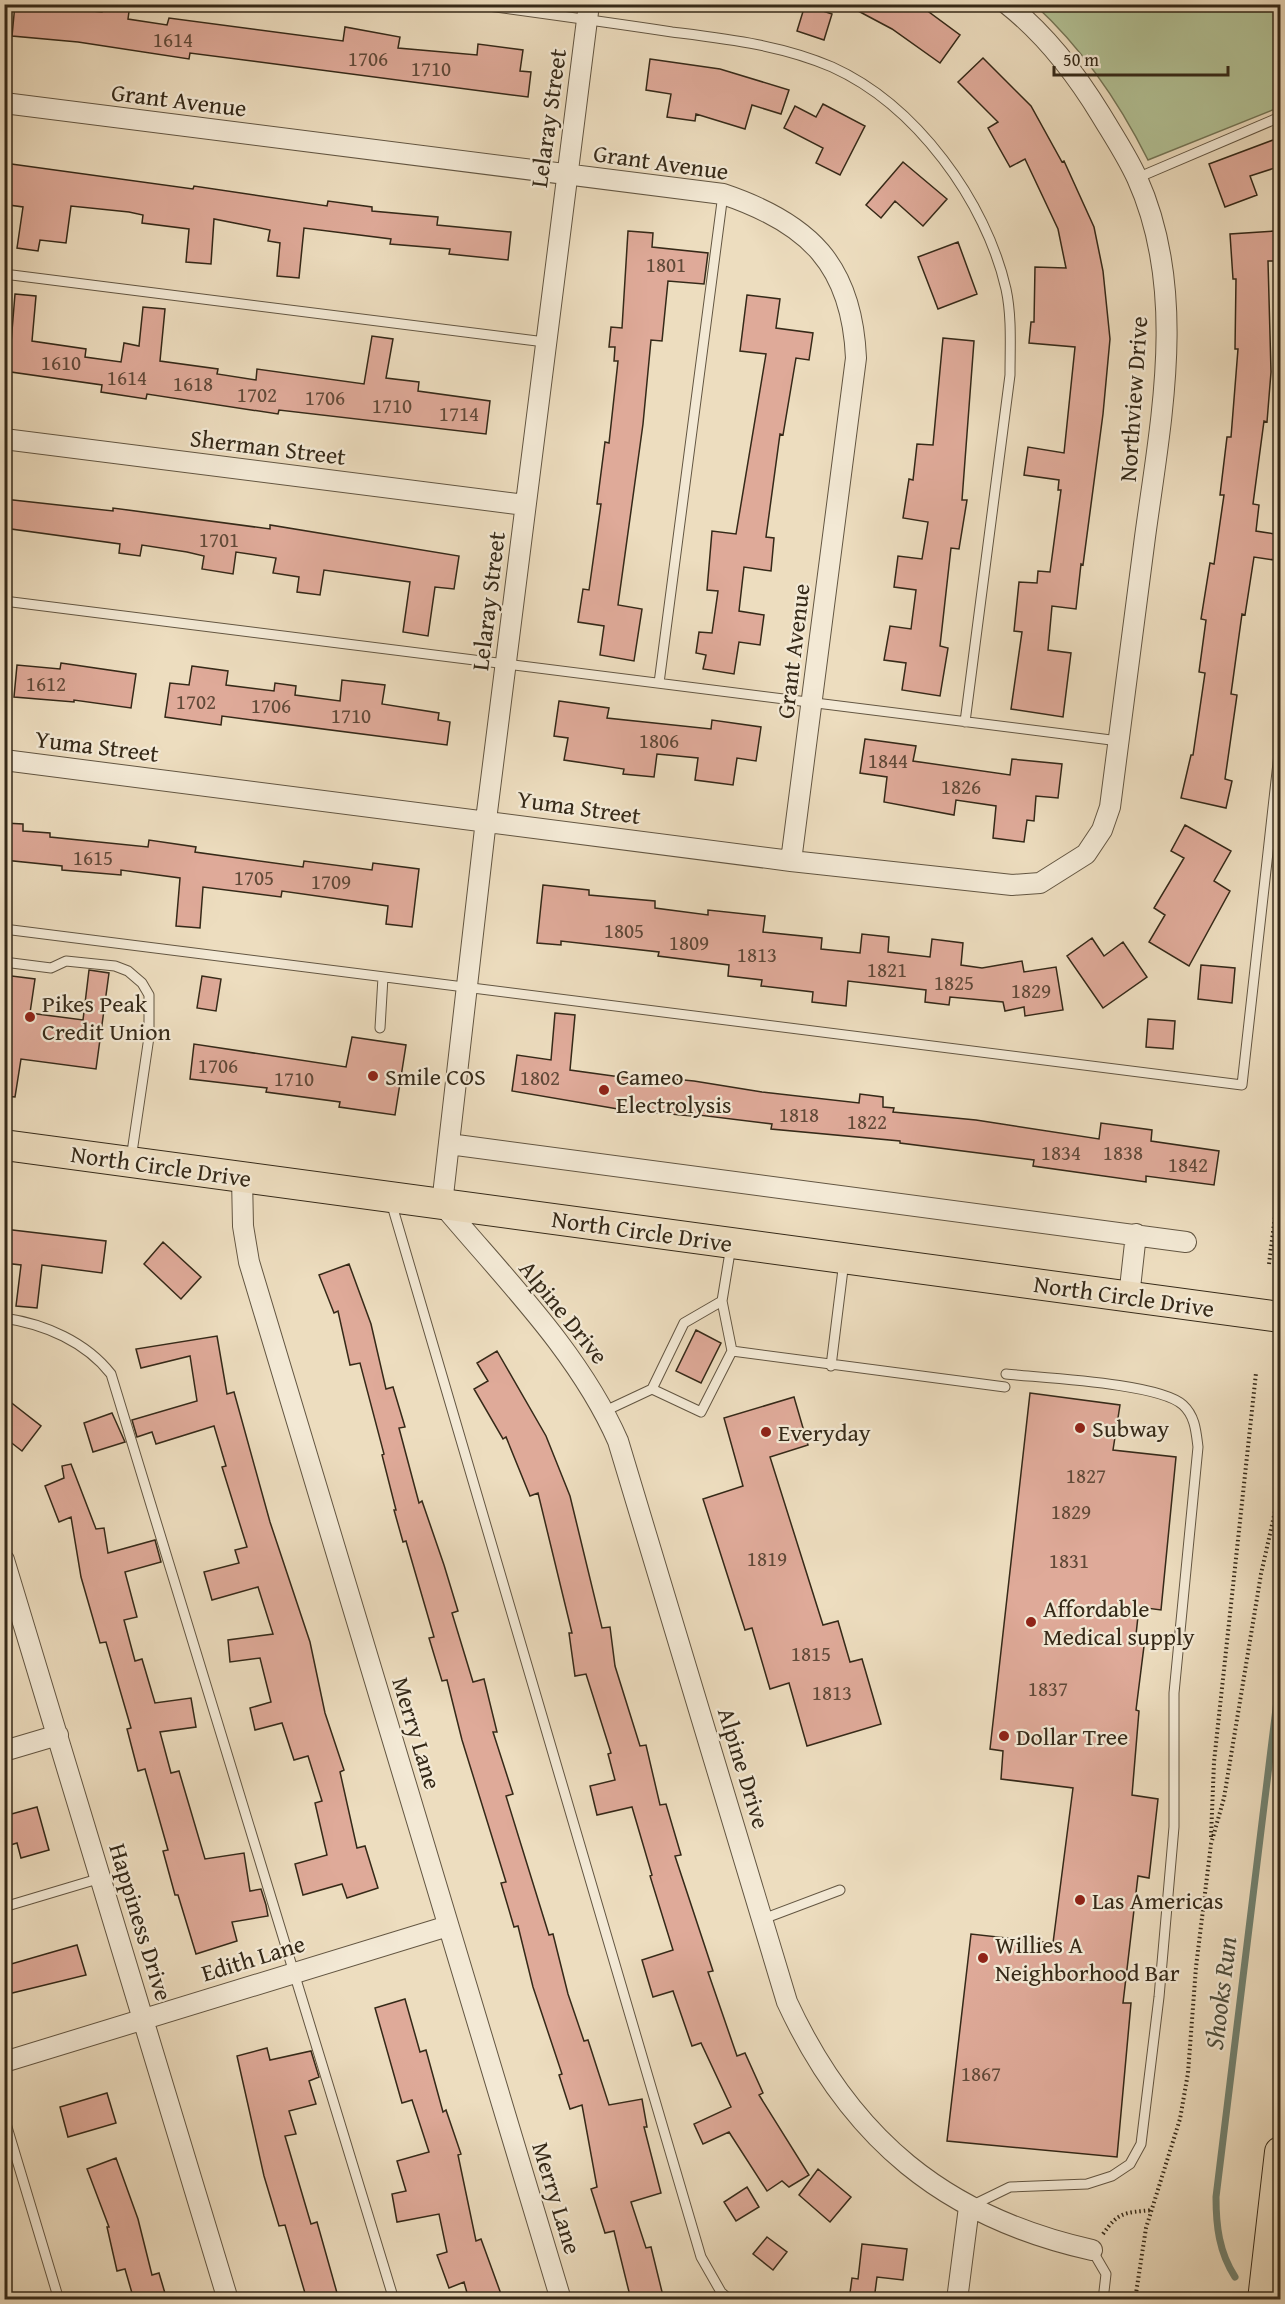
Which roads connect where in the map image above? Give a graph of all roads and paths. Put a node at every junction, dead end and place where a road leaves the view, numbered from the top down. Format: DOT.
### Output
graph roads {
  1 [pos="474,4"];
  2 [pos="1007,4"];
  3 [pos="588,12"];
  4 [pos="4,103"];
  5 [pos="1281,117"];
  6 [pos="566,174"];
  7 [pos="1137,178"];
  8 [pos="723,194"];
  9 [pos="4,274"];
  10 [pos="545,342"];
  11 [pos="4,440"];
  12 [pos="525,505"];
  13 [pos="4,601"];
  14 [pos="507,664"];
  15 [pos="659,683"];
  16 [pos="812,703"];
  17 [pos="965,722"];
  18 [pos="1119,741"];
  19 [pos="1281,745"];
  20 [pos="4,760"];
  21 [pos="1110,807"];
  22 [pos="486,820"];
  23 [pos="791,861"];
  24 [pos="4,929"];
  25 [pos="4,962"];
  26 [pos="383,977"];
  27 [pos="467,988"];
  28 [pos="380,1028"];
  29 [pos="449,1144"];
  30 [pos="4,1145"];
  31 [pos="131,1162"];
  32 [pos="1281,1176"];
  33 [pos="242,1177"];
  34 [pos="389,1197"];
  35 [pos="442,1204"];
  36 [pos="1136,1234"];
  37 [pos="1186,1242"];
  38 [pos="731,1243"];
  39 [pos="844,1258"];
  40 [pos="1269,1264"];
  41 [pos="1129,1297"];
  42 [pos="722,1301"];
  43 [pos="1281,1317"];
  44 [pos="4,1318"];
  45 [pos="732,1352"];
  46 [pos="831,1366"];
  47 [pos="1256,1373"];
  48 [pos="1006,1374"];
  49 [pos="1005,1387"];
  50 [pos="652,1389"];
  51 [pos="605,1411"];
  52 [pos="1281,1489"];
  53 [pos="4,1560"];
  54 [pos="11,1599"];
  55 [pos="58,1735"];
  56 [pos="4,1750"];
  57 [pos="1211,1844"];
  58 [pos="101,1878"];
  59 [pos="840,1890"];
  60 [pos="4,1907"];
  61 [pos="763,1920"];
  62 [pos="448,1926"];
  63 [pos="295,1972"];
  64 [pos="144,2018"];
  65 [pos="4,2062"];
  66 [pos="4,2117"];
  67 [pos="1281,2151"];
  68 [pos="969,2207"];
  69 [pos="1152,2210"];
  70 [pos="1092,2250"];
  71 [pos="1270,2286"];
  72 [pos="58,2300"];
  73 [pos="228,2300"];
  74 [pos="394,2300"];
  75 [pos="561,2300"];
  76 [pos="730,2300"];
  77 [pos="957,2300"];
  78 [pos="1103,2300"];
  79 [pos="1135,2300"];
  1 -- 3 [label="lane"];
  2 -- 7 [label="street, Northview Drive"];
  3 -- 6 [label="street, Lelaray Street"];
  3 -- 17 [label="lane"];
  4 -- 6 [label="street, Grant Avenue"];
  5 -- 7 [label="lane"];
  6 -- 8 [label="street, Grant Avenue"];
  6 -- 10 [label="street, Lelaray Street"];
  7 -- 18 [label="street, Northview Drive"];
  8 -- 15 [label="lane"];
  8 -- 16 [label="street, Grant Avenue"];
  9 -- 10 [label="lane"];
  10 -- 12 [label="street, Lelaray Street"];
  11 -- 12 [label="street, Sherman Street"];
  12 -- 14 [label="street, Lelaray Street"];
  13 -- 14 [label="lane"];
  14 -- 15 [label="lane"];
  14 -- 22 [label="street, Lelaray Street"];
  15 -- 16 [label="lane"];
  16 -- 17 [label="lane"];
  16 -- 23 [label="street, Grant Avenue"];
  17 -- 18 [label="lane"];
  18 -- 21 [label="street, Northview Drive"];
  19 -- 27 [label="lane"];
  20 -- 22 [label="street, Yuma Street"];
  21 -- 23 [label="street, Yuma Street"];
  22 -- 23 [label="street, Yuma Street"];
  22 -- 27 [label="street, Lelaray Street"];
  24 -- 26 [label="lane"];
  25 -- 31 [label="lane"];
  26 -- 27 [label="lane"];
  26 -- 28 [label="lane"];
  27 -- 29 [label="street, Lelaray Street"];
  29 -- 35 [label="street, Lelaray Street"];
  29 -- 36 [label="street"];
  30 -- 31 [label="main road, North Circle Drive"];
  31 -- 33 [label="main road, North Circle Drive"];
  32 -- 40 [label="path"];
  33 -- 34 [label="main road, North Circle Drive"];
  33 -- 62 [label="street, Merry Lane"];
  34 -- 35 [label="main road, North Circle Drive"];
  34 -- 76 [label="lane"];
  35 -- 38 [label="main road, North Circle Drive"];
  35 -- 51 [label="street, Alpine Drive"];
  36 -- 37 [label="street"];
  36 -- 41 [label="street"];
  38 -- 39 [label="main road, North Circle Drive"];
  38 -- 42 [label="lane"];
  39 -- 41 [label="main road, North Circle Drive"];
  39 -- 46 [label="lane"];
  41 -- 43 [label="main road, North Circle Drive"];
  42 -- 45 [label="lane"];
  42 -- 50 [label="lane"];
  44 -- 63 [label="lane"];
  45 -- 46 [label="lane"];
  45 -- 50 [label="lane"];
  46 -- 49 [label="lane"];
  47 -- 57 [label="path"];
  48 -- 68 [label="lane"];
  50 -- 51 [label="lane"];
  51 -- 61 [label="street, Alpine Drive"];
  52 -- 57 [label="path"];
  53 -- 54 [label="street, Happiness Drive"];
  54 -- 55 [label="street, Happiness Drive"];
  55 -- 56 [label="street"];
  55 -- 58 [label="street, Happiness Drive"];
  57 -- 69 [label="path"];
  58 -- 60 [label="lane"];
  58 -- 64 [label="street, Happiness Drive"];
  59 -- 61 [label="lane"];
  61 -- 68 [label="street, Alpine Drive"];
  62 -- 63 [label="street, Edith Lane"];
  62 -- 75 [label="street, Merry Lane"];
  63 -- 64 [label="street, Edith Lane"];
  63 -- 74 [label="lane"];
  64 -- 65 [label="street, Edith Lane"];
  64 -- 73 [label="street, Happiness Drive"];
  66 -- 72 [label="lane"];
  67 -- 71 [label="main road"];
  68 -- 70 [label="street, Alpine Drive"];
  68 -- 77 [label="street"];
  69 -- 70 [label="path"];
  69 -- 79 [label="path"];
  70 -- 78 [label="lane"];
}
